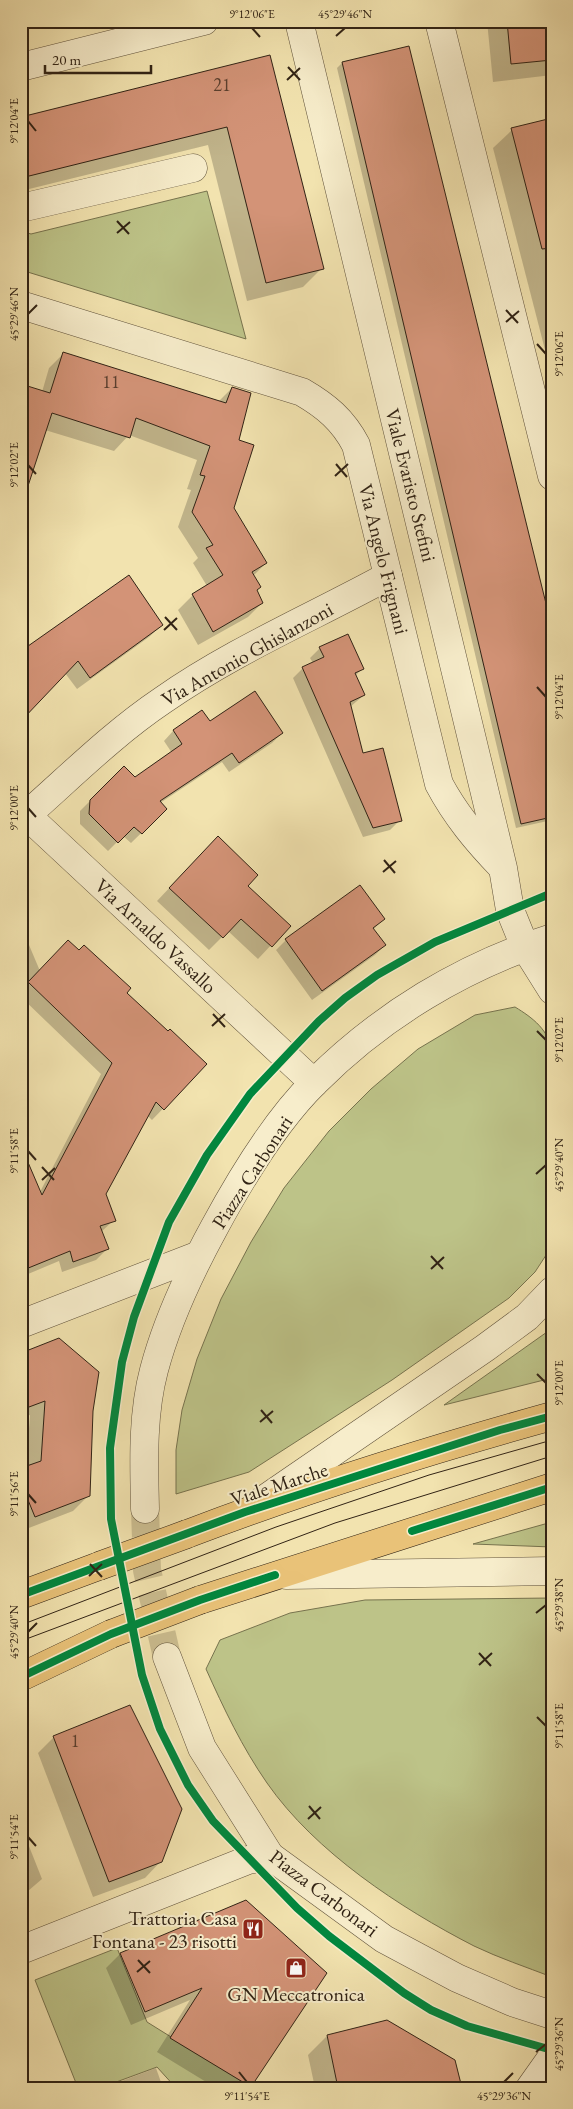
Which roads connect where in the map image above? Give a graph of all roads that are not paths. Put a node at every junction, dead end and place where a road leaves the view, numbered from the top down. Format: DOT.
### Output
graph roads {
  1 [pos="204,21"];
  2 [pos="299,21"];
  3 [pos="439,21"];
  4 [pos="21,67"];
  5 [pos="192,168"];
  6 [pos="21,208"];
  7 [pos="21,305"];
  8 [pos="552,476"];
  9 [pos="388,576"];
  10 [pos="23,815"];
  11 [pos="503,868"];
  12 [pos="552,938"];
  13 [pos="525,947"];
  14 [pos="552,990"];
  15 [pos="314,1083"];
  16 [pos="200,1255"];
  17 [pos="552,1291"];
  18 [pos="21,1324"];
  19 [pos="552,1416"];
  20 [pos="552,1487"];
  21 [pos="145,1509"];
  22 [pos="245,1512"];
  23 [pos="552,1571"];
  24 [pos="274,1575"];
  25 [pos="21,1595"];
  26 [pos="167,1657"];
  27 [pos="21,1677"];
  28 [pos="270,1856"];
  29 [pos="21,1950"];
  30 [pos="552,2015"];
  31 [pos="552,2056"];
  32 [pos="530,2088"];
  1 -- 4 [label="street"];
  2 -- 11 [label="street, Viale Evaristo Stefini"];
  3 -- 8 [label="street"];
  5 -- 6 [label="street"];
  7 -- 9 [label="street, Via Angelo Frignani"];
  9 -- 10 [label="street, Via Antonio Ghislanzoni"];
  9 -- 11 [label="street, Via Angelo Frignani"];
  10 -- 15 [label="street, Via Arnaldo Vassallo"];
  11 -- 13 [label="street, Viale Evaristo Stefini"];
  12 -- 13 [label="street, Piazza Carbonari"];
  13 -- 14 [label="street"];
  13 -- 15 [label="street, Piazza Carbonari"];
  15 -- 16 [label="street, Piazza Carbonari"];
  16 -- 18 [label="street"];
  16 -- 21 [label="street, Piazza Carbonari"];
  17 -- 22 [label="street"];
  19 -- 22 [label="main road, Viale Marche"];
  20 -- 24 [label="main road"];
  22 -- 25 [label="main road, Viale Marche, bridge"];
  23 -- 24 [label="street"];
  24 -- 27 [label="main road, bridge"];
  26 -- 28 [label="street, Piazza Carbonari"];
  28 -- 29 [label="street"];
  28 -- 30 [label="street, Piazza Carbonari"];
  31 -- 32 [label="street"];
}
